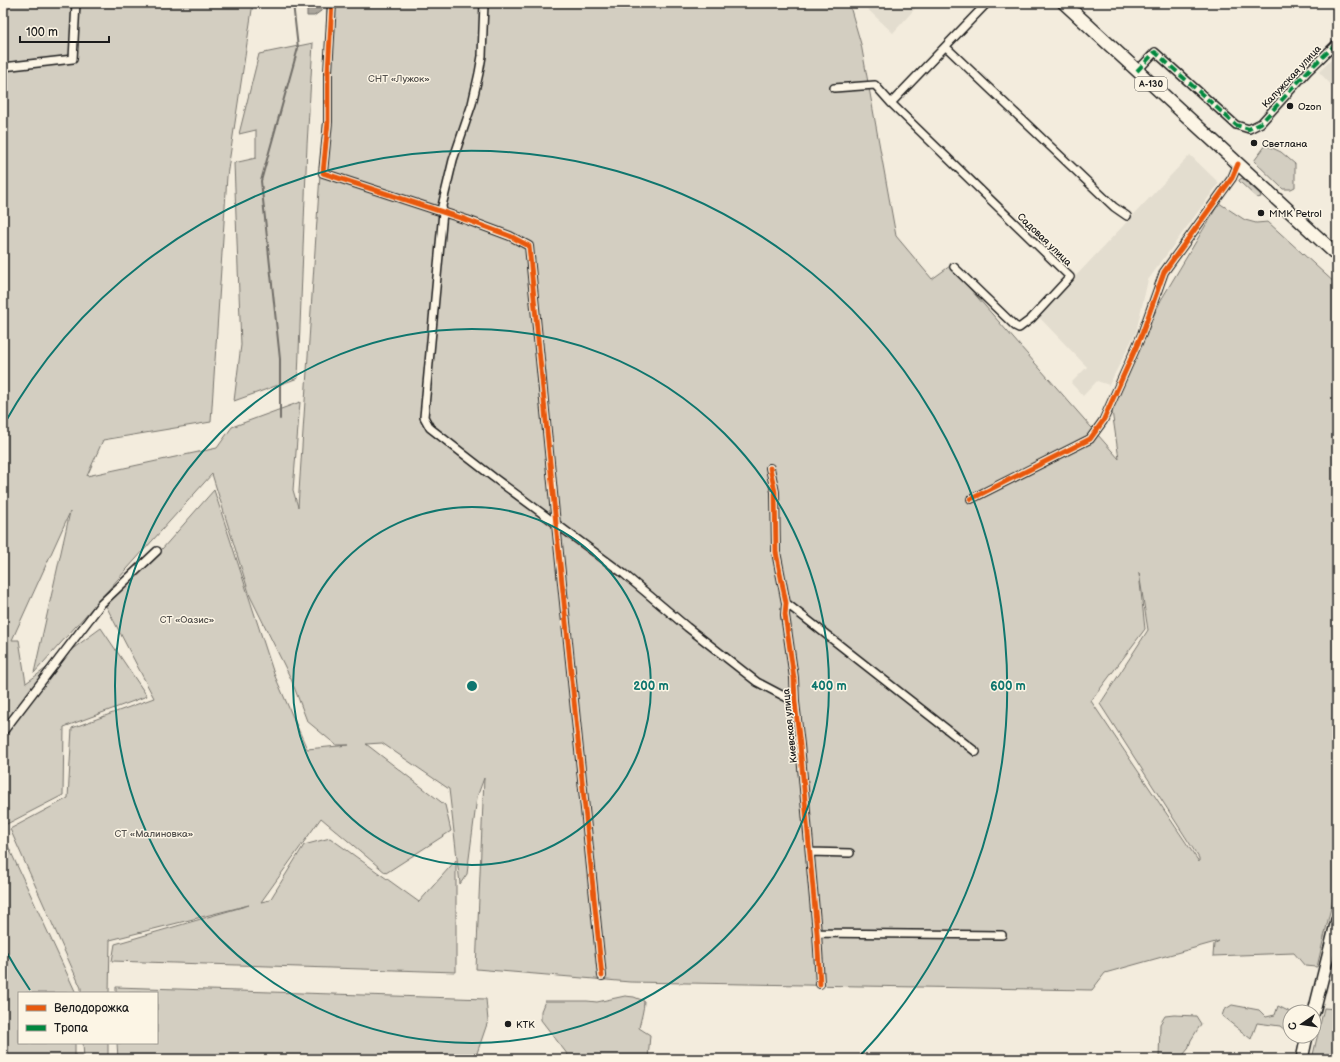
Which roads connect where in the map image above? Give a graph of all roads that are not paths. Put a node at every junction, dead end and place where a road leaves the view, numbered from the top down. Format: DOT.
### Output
graph roads {
  1 [pos="76,3"];
  2 [pos="332,3"];
  3 [pos="484,3"];
  4 [pos="987,3"];
  5 [pos="1064,3"];
  6 [pos="1337,43"];
  7 [pos="946,47"];
  8 [pos="3,67"];
  9 [pos="1137,71"];
  10 [pos="834,88"];
  11 [pos="891,104"];
  12 [pos="1238,164"];
  13 [pos="443,212"];
  14 [pos="1127,216"];
  15 [pos="1337,255"];
  16 [pos="954,267"];
  17 [pos="770,468"];
  18 [pos="971,499"];
  19 [pos="556,524"];
  20 [pos="157,551"];
  21 [pos="786,603"];
  22 [pos="794,702"];
  23 [pos="3,732"];
  24 [pos="976,752"];
  25 [pos="810,852"];
  26 [pos="850,853"];
  27 [pos="1337,920"];
  28 [pos="817,933"];
  29 [pos="1002,935"];
  30 [pos="602,976"];
  31 [pos="820,984"];
  32 [pos="1316,1004"];
  33 [pos="1305,1044"];
  34 [pos="1302,1059"];
  1 -- 8 [label="street"];
  2 -- 13 [label="street"];
  3 -- 13 [label="street"];
  4 -- 7 [label="street"];
  5 -- 9 [label="highway, А-130"];
  6 -- 9 [label="street, Калужская улица"];
  7 -- 11 [label="street"];
  7 -- 14 [label="street"];
  9 -- 12 [label="highway, А-130"];
  10 -- 11 [label="street"];
  11 -- 16 [label="street, Садовая улица"];
  12 -- 15 [label="highway, А-130"];
  12 -- 18 [label="street"];
  13 -- 19 [label="street"];
  13 -- 19 [label="street"];
  17 -- 21 [label="street, Киевская улица"];
  19 -- 22 [label="street"];
  19 -- 30 [label="street"];
  20 -- 23 [label="street"];
  21 -- 22 [label="street, Киевская улица"];
  21 -- 24 [label="street"];
  22 -- 25 [label="street, Киевская улица"];
  25 -- 26 [label="street"];
  25 -- 28 [label="street, Киевская улица"];
  27 -- 32 [label="main road"];
  28 -- 29 [label="street"];
  28 -- 31 [label="street, Киевская улица"];
  33 -- 34 [label="main road"];
}
